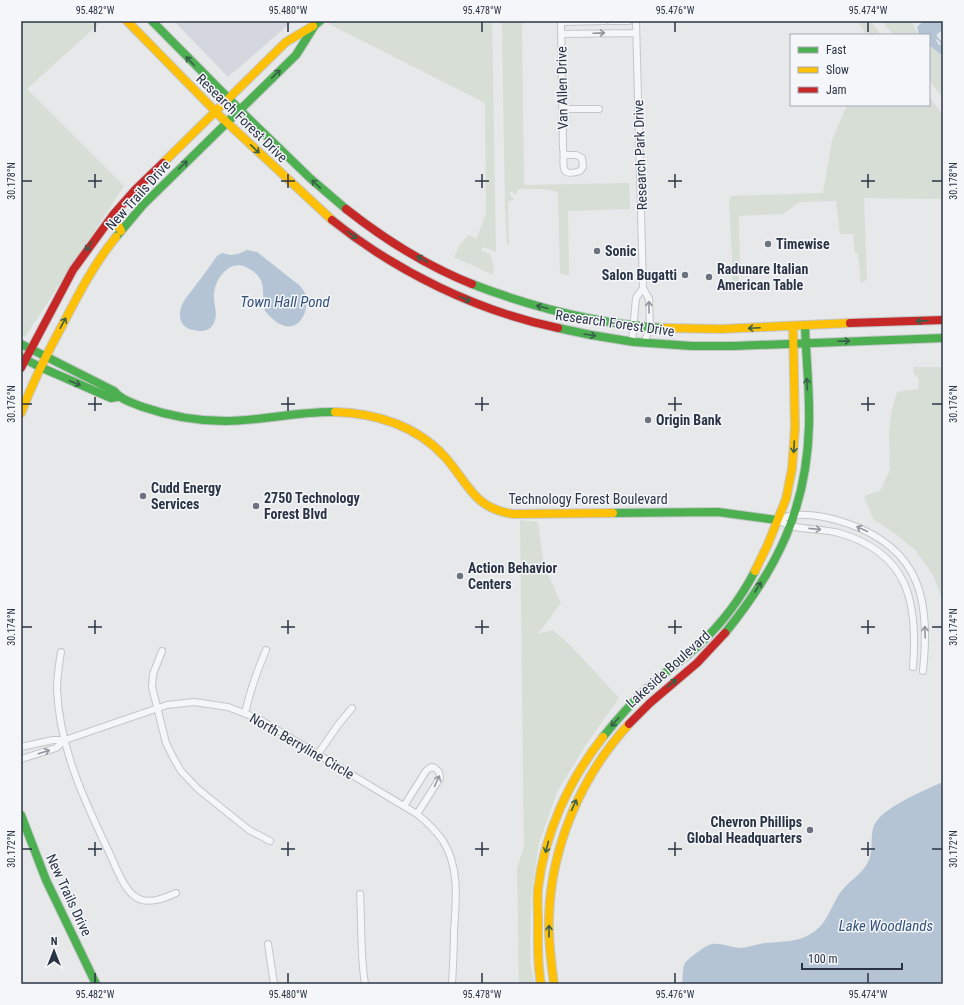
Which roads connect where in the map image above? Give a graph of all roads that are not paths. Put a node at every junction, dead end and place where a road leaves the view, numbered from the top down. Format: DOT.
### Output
graph roads {
  1 [pos="127,21"];
  2 [pos="152,21"];
  3 [pos="561,21"];
  4 [pos="605,21"];
  5 [pos="610,21"];
  6 [pos="629,21"];
  7 [pos="636,21"];
  8 [pos="318,23"];
  9 [pos="636,33"];
  10 [pos="561,34"];
  11 [pos="227,99"];
  12 [pos="562,109"];
  13 [pos="599,109"];
  14 [pos="239,110"];
  15 [pos="215,111"];
  16 [pos="227,122"];
  17 [pos="564,155"];
  18 [pos="113,214"];
  19 [pos="129,222"];
  20 [pos="122,231"];
  21 [pos="643,288"];
  22 [pos="943,320"];
  23 [pos="634,325"];
  24 [pos="805,325"];
  25 [pos="793,326"];
  26 [pos="650,327"];
  27 [pos="943,338"];
  28 [pos="632,342"];
  29 [pos="644,343"];
  30 [pos="793,343"];
  31 [pos="805,343"];
  32 [pos="21,344"];
  33 [pos="30,349"];
  34 [pos="45,357"];
  35 [pos="23,358"];
  36 [pos="40,367"];
  37 [pos="21,368"];
  38 [pos="118,397"];
  39 [pos="21,413"];
  40 [pos="794,515"];
  41 [pos="777,520"];
  42 [pos="791,526"];
  43 [pos="734,606"];
  44 [pos="741,614"];
  45 [pos="266,650"];
  46 [pos="162,651"];
  47 [pos="61,652"];
  48 [pos="913,667"];
  49 [pos="923,671"];
  50 [pos="635,700"];
  51 [pos="157,708"];
  52 [pos="352,708"];
  53 [pos="643,708"];
  54 [pos="245,713"];
  55 [pos="65,740"];
  56 [pos="21,747"];
  57 [pos="318,754"];
  58 [pos="21,759"];
  59 [pos="404,806"];
  60 [pos="417,814"];
  61 [pos="21,815"];
  62 [pos="270,841"];
  63 [pos="539,881"];
  64 [pos="553,884"];
  65 [pos="176,893"];
  66 [pos="360,894"];
  67 [pos="268,944"];
  68 [pos="537,948"];
  69 [pos="549,949"];
  70 [pos="96,984"];
  71 [pos="274,984"];
  72 [pos="365,984"];
  73 [pos="452,984"];
  74 [pos="541,984"];
  75 [pos="554,984"];
  1 -- 15 [label="street, Research Forest Drive"];
  11 -- 2 [label="street, Research Forest Drive, one-way"];
  3 -- 4 [label="street"];
  3 -- 10 [label="street, Van Allen Drive"];
  5 -- 6 [label="street"];
  7 -- 9 [label="street, Research Park Drive"];
  8 -- 11 [label="street, New Trails Drive"];
  14 -- 8 [label="street, New Trails Drive, one-way"];
  10 -- 9 [label="street, one-way"];
  9 -- 21 [label="street, Research Park Drive"];
  10 -- 12 [label="street, Van Allen Drive"];
  11 -- 14 [label="street, Research Forest Drive"];
  11 -- 15 [label="street, New Trails Drive"];
  12 -- 13 [label="street"];
  12 -- 17 [label="street, Van Allen Drive"];
  14 -- 16 [label="street, New Trails Drive"];
  23 -- 14 [label="street, Research Forest Drive, one-way"];
  15 -- 16 [label="street, Research Forest Drive"];
  15 -- 18 [label="street, New Trails Drive"];
  19 -- 16 [label="street, New Trails Drive, one-way"];
  16 -- 28 [label="street, Research Forest Drive, one-way"];
  18 -- 19 [label="street"];
  18 -- 20 [label="street"];
  18 -- 33 [label="street, New Trails Drive, one-way"];
  19 -- 20 [label="street, New Trails Drive"];
  34 -- 20 [label="street, New Trails Drive, one-way"];
  21 -- 23 [label="street, Research Park Drive"];
  26 -- 21 [label="street, Research Park Drive, one-way"];
  22 -- 24 [label="street, Research Forest Drive, one-way"];
  23 -- 26 [label="street, Research Forest Drive"];
  23 -- 28 [label="street, Research Park Drive"];
  24 -- 25 [label="street, Research Forest Drive"];
  24 -- 31 [label="street, Lakeside Boulevard"];
  25 -- 26 [label="street, Research Forest Drive, one-way"];
  25 -- 30 [label="street, Lakeside Boulevard"];
  26 -- 29 [label="street, Research Park Drive"];
  31 -- 27 [label="street, Research Forest Drive, one-way"];
  28 -- 29 [label="street, Research Forest Drive"];
  29 -- 30 [label="street, Research Forest Drive"];
  30 -- 31 [label="street, Research Forest Drive"];
  30 -- 41 [label="street, Lakeside Boulevard, one-way"];
  40 -- 31 [label="street, Lakeside Boulevard, one-way"];
  32 -- 33 [label="street, Technology Forest Boulevard"];
  33 -- 34 [label="street, Technology Forest Boulevard"];
  33 -- 35 [label="street, New Trails Drive"];
  34 -- 36 [label="street, New Trails Drive"];
  34 -- 38 [label="street, Technology Forest Boulevard"];
  35 -- 36 [label="street"];
  35 -- 37 [label="street, New Trails Drive"];
  36 -- 38 [label="street, one-way"];
  36 -- 39 [label="street, New Trails Drive"];
  38 -- 41 [label="street, Technology Forest Boulevard"];
  40 -- 41 [label="street, Technology Forest Boulevard"];
  40 -- 42 [label="street, Lakeside Boulevard"];
  49 -- 40 [label="street, Technology Forest Boulevard, one-way"];
  41 -- 42 [label="street, Technology Forest Boulevard"];
  41 -- 43 [label="street, Lakeside Boulevard"];
  44 -- 42 [label="street, Lakeside Boulevard, one-way"];
  42 -- 48 [label="street, Technology Forest Boulevard, one-way"];
  43 -- 44 [label="street"];
  43 -- 50 [label="street, Lakeside Boulevard"];
  53 -- 44 [label="street, Lakeside Boulevard, one-way"];
  45 -- 54 [label="street"];
  46 -- 51 [label="street"];
  47 -- 55 [label="street"];
  50 -- 53 [label="street"];
  50 -- 63 [label="street, Lakeside Boulevard, one-way"];
  51 -- 54 [label="street, North Berryline Circle"];
  51 -- 55 [label="street, North Berryline Circle"];
  51 -- 62 [label="street"];
  52 -- 57 [label="street"];
  64 -- 53 [label="street, Lakeside Boulevard, one-way"];
  54 -- 57 [label="street, North Berryline Circle"];
  55 -- 56 [label="street, North Berryline Circle"];
  58 -- 55 [label="street, North Berryline Circle, one-way"];
  55 -- 65 [label="street"];
  57 -- 59 [label="street, North Berryline Circle"];
  59 -- 60 [label="street, North Berryline Circle"];
  60 -- 59 [label="street, one-way"];
  60 -- 73 [label="street, North Berryline Circle"];
  61 -- 70 [label="street, New Trails Drive"];
  63 -- 64 [label="street"];
  63 -- 68 [label="street, Lakeside Boulevard"];
  69 -- 64 [label="street, Lakeside Boulevard, one-way"];
  66 -- 72 [label="street"];
  67 -- 71 [label="street"];
  68 -- 69 [label="street"];
  68 -- 74 [label="street, Lakeside Boulevard"];
  69 -- 75 [label="street, Lakeside Boulevard"];
}
